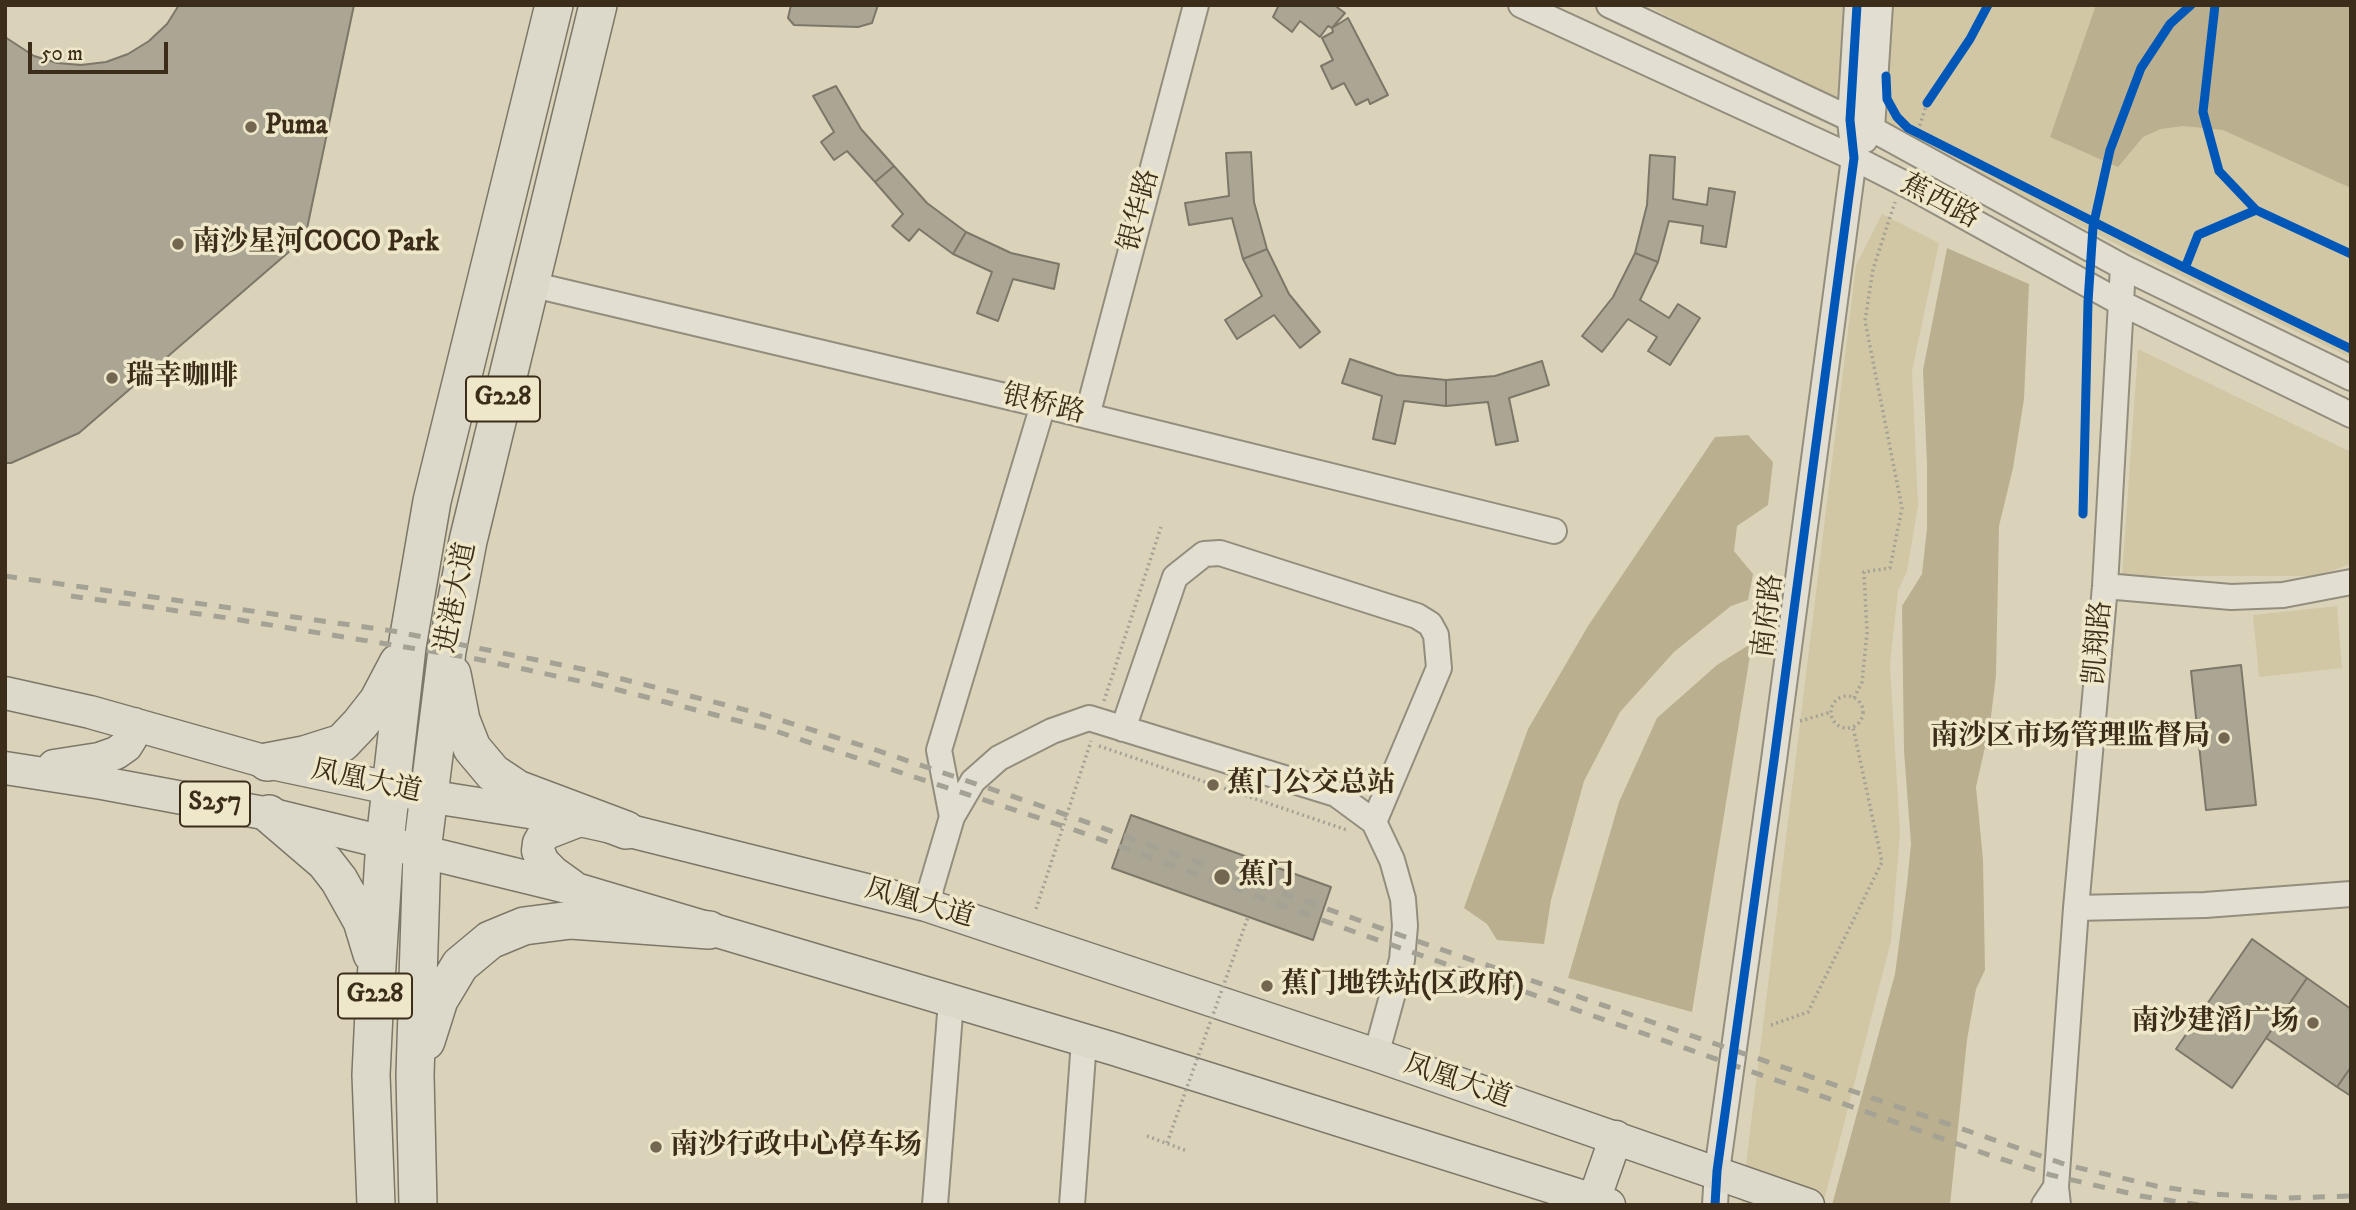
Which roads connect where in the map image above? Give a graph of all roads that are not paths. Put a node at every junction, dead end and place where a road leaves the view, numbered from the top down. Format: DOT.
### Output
graph roads {
  1 [pos="554,5"];
  2 [pos="598,5"];
  3 [pos="1196,5"];
  4 [pos="1521,5"];
  5 [pos="1609,5"];
  6 [pos="1857,5"];
  7 [pos="1880,5"];
  8 [pos="1867,34"];
  9 [pos="1861,125"];
  10 [pos="1853,158"];
  11 [pos="2123,267"];
  12 [pos="530,284"];
  13 [pos="2121,303"];
  14 [pos="2351,378"];
  15 [pos="1043,405"];
  16 [pos="2351,415"];
  17 [pos="1087,416"];
  18 [pos="1554,531"];
  19 [pos="2351,582"];
  20 [pos="2105,586"];
  21 [pos="407,647"];
  22 [pos="447,651"];
  23 [pos="5,693"];
  24 [pos="134,724"];
  25 [pos="1123,729"];
  26 [pos="267,762"];
  27 [pos="15,770"];
  28 [pos="390,788"];
  29 [pos="427,796"];
  30 [pos="269,814"];
  31 [pos="952,817"];
  32 [pos="580,820"];
  33 [pos="1365,828"];
  34 [pos="626,830"];
  35 [pos="385,841"];
  36 [pos="422,850"];
  37 [pos="579,890"];
  38 [pos="2351,894"];
  39 [pos="926,905"];
  40 [pos="2076,908"];
  41 [pos="709,930"];
  42 [pos="377,971"];
  43 [pos="951,1001"];
  44 [pos="374,1012"];
  45 [pos="416,1013"];
  46 [pos="1084,1041"];
  47 [pos="1376,1055"];
  48 [pos="415,1075"];
  49 [pos="1616,1137"];
  50 [pos="1717,1171"];
  51 [pos="2052,1199"];
  52 [pos="1601,1202"];
  53 [pos="376,1205"];
  54 [pos="418,1205"];
  55 [pos="935,1205"];
  56 [pos="1072,1205"];
  57 [pos="1715,1205"];
  58 [pos="1808,1205"];
  1 -- 21 [label="highway, 进港大道 / G228"];
  2 -- 12 [label="highway, 进港大道 / G228"];
  3 -- 17 [label="street, 银华路"];
  4 -- 10 [label="street, 蕉西路"];
  5 -- 9 [label="street, 蕉西路"];
  6 -- 8 [label="street"];
  7 -- 8 [label="street"];
  8 -- 9 [label="street, 南府路"];
  9 -- 10 [label="street, 南府路"];
  9 -- 11 [label="street, 蕉西路"];
  10 -- 13 [label="street, 蕉西路"];
  10 -- 50 [label="street, 南府路"];
  11 -- 13 [label="street, 凯翔路"];
  11 -- 14 [label="street, 蕉西路"];
  12 -- 15 [label="street, 银桥路"];
  12 -- 22 [label="highway, 进港大道 / G228"];
  13 -- 16 [label="street, 蕉西路"];
  13 -- 20 [label="street, 凯翔路"];
  15 -- 17 [label="street, 银桥路"];
  15 -- 31 [label="street"];
  17 -- 18 [label="street, 银桥路"];
  19 -- 20 [label="street"];
  20 -- 40 [label="street, 凯翔路"];
  21 -- 26 [label="highway"];
  21 -- 28 [label="highway, 进港大道 / G228"];
  22 -- 29 [label="highway, 进港大道 / G228"];
  22 -- 34 [label="highway"];
  23 -- 24 [label="main road, 凤凰大道 / S257"];
  24 -- 26 [label="main road, 凤凰大道 / S257"];
  24 -- 27 [label="main road"];
  25 -- 31 [label="street"];
  25 -- 33 [label="street"];
  25 -- 33 [label="street"];
  26 -- 28 [label="main road, 凤凰大道 / S257"];
  27 -- 30 [label="main road, 凤凰大道 / S257"];
  28 -- 29 [label="main road, 凤凰大道 / S257"];
  28 -- 35 [label="highway, 进港大道 / G228"];
  29 -- 32 [label="main road, 凤凰大道"];
  29 -- 36 [label="highway, 进港大道 / G228"];
  30 -- 35 [label="main road, 凤凰大道 / S257"];
  30 -- 42 [label="highway"];
  31 -- 39 [label="street"];
  32 -- 34 [label="main road, 凤凰大道"];
  32 -- 37 [label="main road"];
  33 -- 47 [label="street"];
  34 -- 39 [label="main road, 凤凰大道"];
  35 -- 36 [label="main road, 凤凰大道 / S257"];
  35 -- 42 [label="highway, 进港大道 / G228"];
  36 -- 37 [label="main road, 凤凰大道"];
  36 -- 45 [label="highway, 进港大道 / G228"];
  37 -- 41 [label="main road, 凤凰大道"];
  38 -- 40 [label="street"];
  39 -- 47 [label="main road, 凤凰大道"];
  40 -- 51 [label="street, 凯翔路"];
  41 -- 43 [label="main road, 凤凰大道"];
  41 -- 48 [label="highway"];
  42 -- 44 [label="highway, 进港大道 / G228"];
  43 -- 46 [label="main road, 凤凰大道"];
  43 -- 55 [label="street"];
  44 -- 45 [label="highway"];
  44 -- 53 [label="highway, 进港大道 / G228"];
  45 -- 48 [label="highway, 进港大道 / G228"];
  46 -- 52 [label="main road, 凤凰大道"];
  46 -- 56 [label="street"];
  47 -- 49 [label="main road, 凤凰大道"];
  48 -- 54 [label="highway, 进港大道 / G228"];
  49 -- 50 [label="main road, 凤凰大道"];
  49 -- 52 [label="main road"];
  50 -- 57 [label="street, 南府路"];
  50 -- 58 [label="main road, 凤凰大道"];
}
